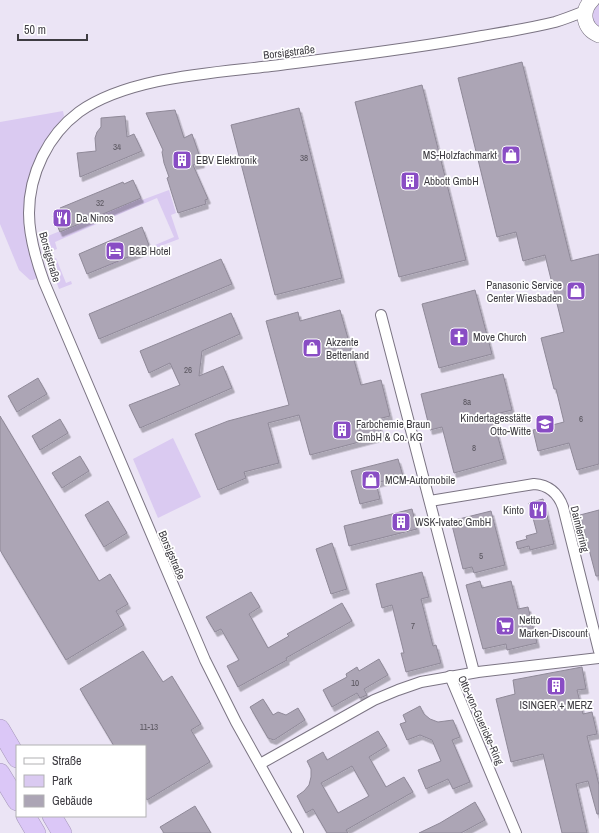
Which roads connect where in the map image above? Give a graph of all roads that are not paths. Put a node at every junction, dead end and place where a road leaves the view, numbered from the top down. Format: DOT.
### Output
graph roads {
  1 [pos="588,11"];
  2 [pos="599,35"];
  3 [pos="381,315"];
  4 [pos="430,501"];
  5 [pos="599,651"];
  6 [pos="599,658"];
  7 [pos="474,672"];
  8 [pos="450,676"];
  9 [pos="0,729"];
  10 [pos="16,756"];
  11 [pos="260,764"];
  12 [pos="0,773"];
  13 [pos="16,799"];
  14 [pos="27,817"];
  15 [pos="53,817"];
  16 [pos="36,833"];
  17 [pos="62,833"];
  18 [pos="298,833"];
  19 [pos="516,833"];
  1 -- 2 [label="street"];
  1 -- 11 [label="street, Borsigstraße"];
  3 -- 4 [label="street"];
  4 -- 5 [label="street, Daimlerring"];
  4 -- 7 [label="street"];
  6 -- 7 [label="street"];
  7 -- 8 [label="street"];
  8 -- 11 [label="street, Otto-von-Guericke-Ring"];
  8 -- 19 [label="street, Otto-von-Guericke-Ring"];
  9 -- 10 [label="highway"];
  11 -- 18 [label="street, Borsigstraße"];
  12 -- 13 [label="highway"];
  14 -- 16 [label="highway"];
  15 -- 17 [label="highway"];
}
